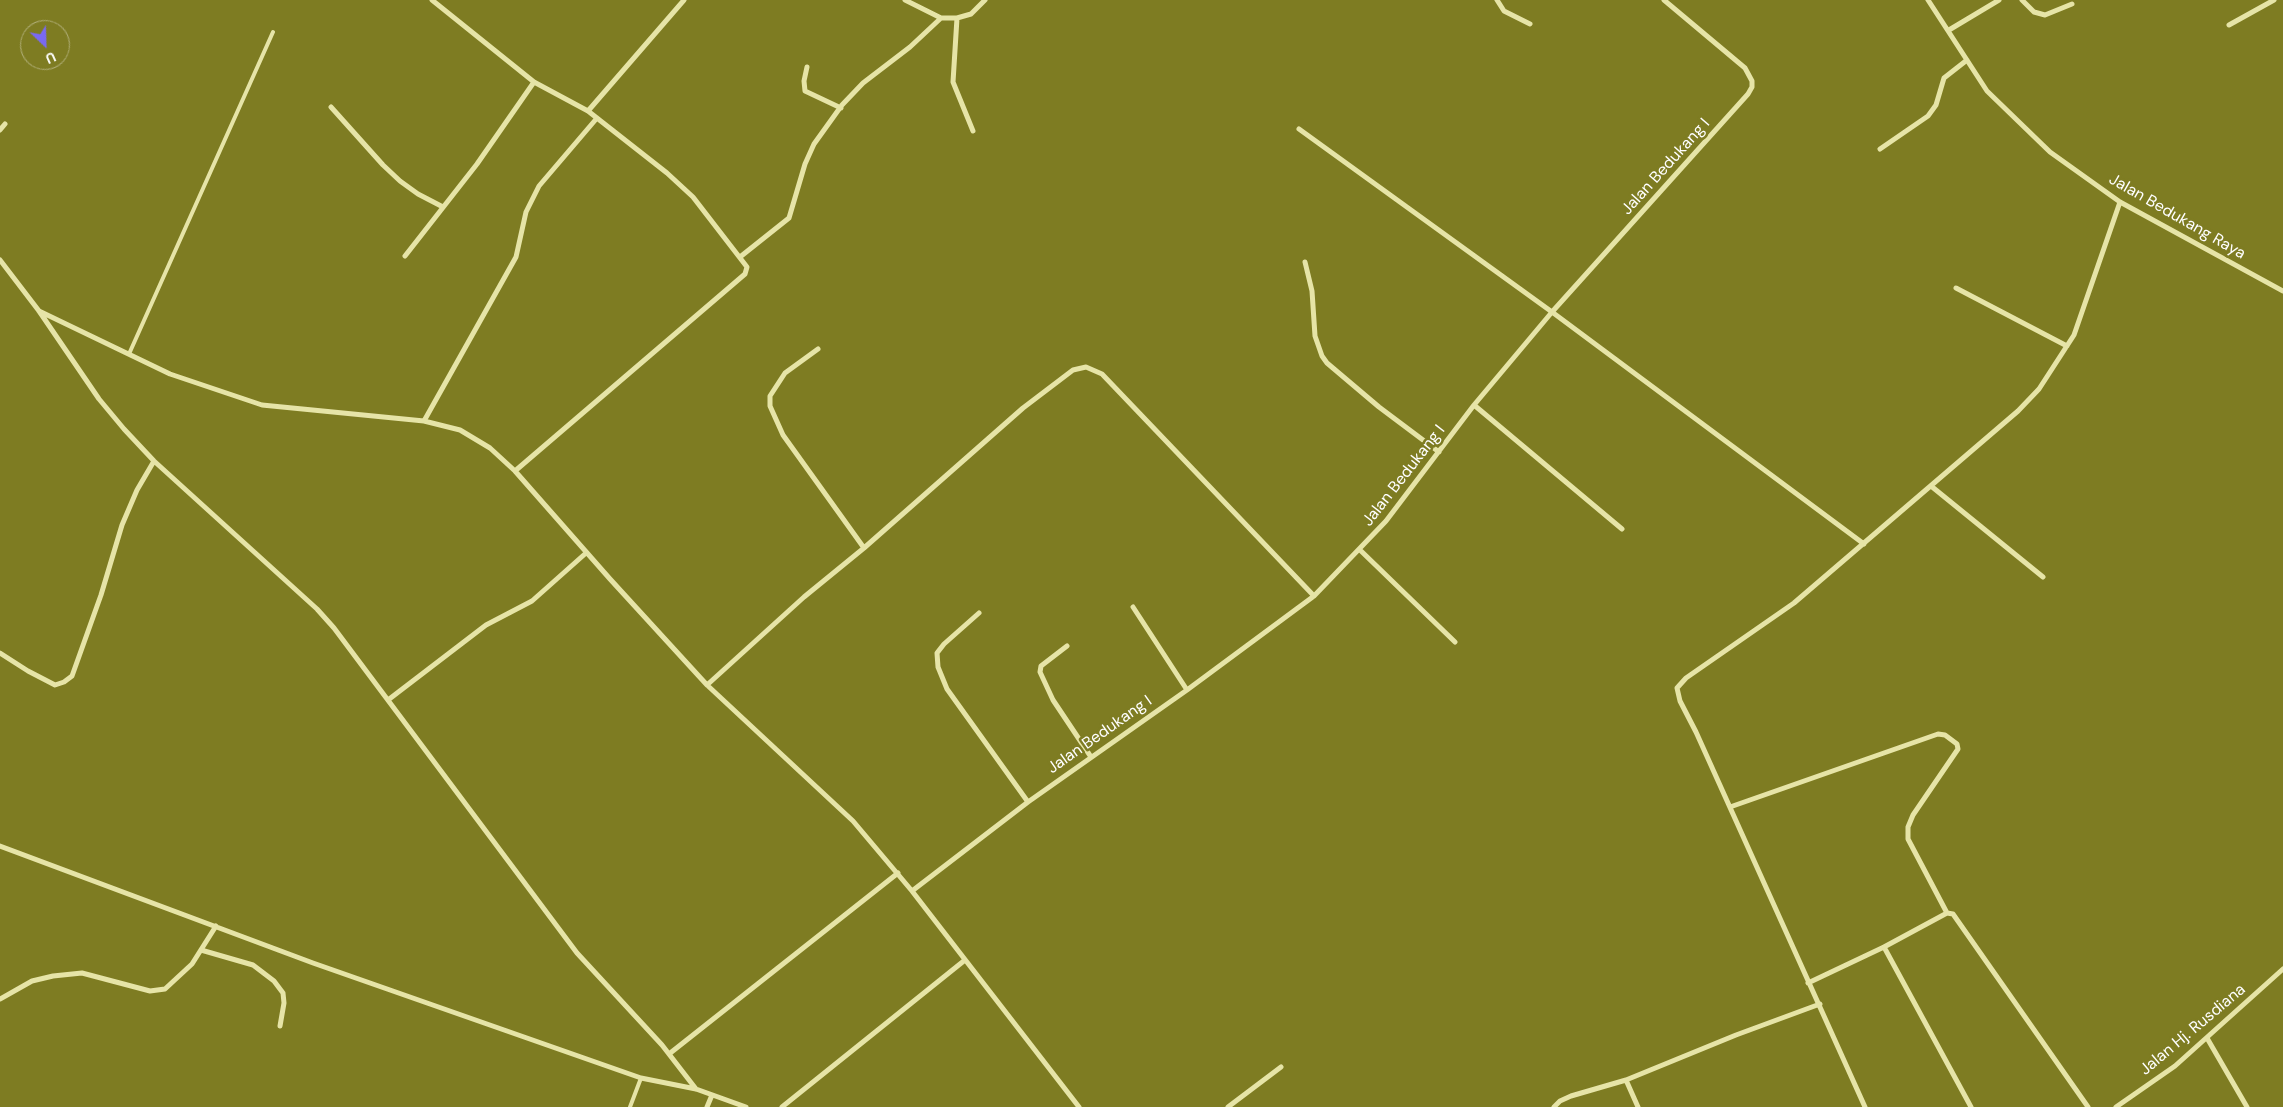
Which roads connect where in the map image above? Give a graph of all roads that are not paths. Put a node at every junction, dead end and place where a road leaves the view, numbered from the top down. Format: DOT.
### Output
graph roads {
  1 [pos="432,0"];
  2 [pos="684,0"];
  3 [pos="905,0"];
  4 [pos="986,0"];
  5 [pos="1497,0"];
  6 [pos="1664,0"];
  7 [pos="1928,0"];
  8 [pos="1999,0"];
  9 [pos="2022,0"];
  10 [pos="2274,0"];
  11 [pos="2072,4"];
  12 [pos="942,18"];
  13 [pos="957,18"];
  14 [pos="1530,24"];
  15 [pos="2229,25"];
  16 [pos="1949,30"];
  17 [pos="273,32"];
  18 [pos="1968,60"];
  19 [pos="807,67"];
  20 [pos="534,82"];
  21 [pos="330,107"];
  22 [pos="841,108"];
  23 [pos="588,111"];
  24 [pos="597,118"];
  25 [pos="5,124"];
  26 [pos="1299,129"];
  27 [pos="0,130"];
  28 [pos="973,131"];
  29 [pos="1880,149"];
  30 [pos="2120,202"];
  31 [pos="443,207"];
  32 [pos="404,256"];
  33 [pos="740,257"];
  34 [pos="0,260"];
  35 [pos="1305,262"];
  36 [pos="1956,288"];
  37 [pos="2283,291"];
  38 [pos="39,311"];
  39 [pos="1552,312"];
  40 [pos="2067,346"];
  41 [pos="818,350"];
  42 [pos="129,354"];
  43 [pos="1474,405"];
  44 [pos="424,421"];
  45 [pos="1439,452"];
  46 [pos="154,461"];
  47 [pos="515,471"];
  48 [pos="1931,486"];
  49 [pos="1622,529"];
  50 [pos="1864,544"];
  51 [pos="864,548"];
  52 [pos="1360,550"];
  53 [pos="586,553"];
  54 [pos="2044,577"];
  55 [pos="1314,596"];
  56 [pos="1133,607"];
  57 [pos="979,613"];
  58 [pos="1455,642"];
  59 [pos="1067,646"];
  60 [pos="0,653"];
  61 [pos="707,684"];
  62 [pos="1187,690"];
  63 [pos="388,700"];
  64 [pos="1090,756"];
  65 [pos="1028,802"];
  66 [pos="1730,808"];
  67 [pos="0,846"];
  68 [pos="898,874"];
  69 [pos="912,891"];
  70 [pos="1947,913"];
  71 [pos="216,926"];
  72 [pos="1884,948"];
  73 [pos="201,950"];
  74 [pos="965,960"];
  75 [pos="2283,969"];
  76 [pos="1808,983"];
  77 [pos="0,999"];
  78 [pos="1820,1004"];
  79 [pos="280,1026"];
  80 [pos="2207,1038"];
  81 [pos="669,1054"];
  82 [pos="1281,1068"];
  83 [pos="641,1078"];
  84 [pos="1626,1080"];
  85 [pos="696,1090"];
  86 [pos="712,1095"];
  87 [pos="630,1107"];
  88 [pos="707,1107"];
  89 [pos="746,1107"];
  90 [pos="782,1107"];
  91 [pos="1079,1107"];
  92 [pos="1228,1107"];
  93 [pos="1554,1107"];
  94 [pos="1638,1107"];
  95 [pos="1865,1107"];
  96 [pos="1971,1107"];
  97 [pos="2088,1107"];
  98 [pos="2116,1107"];
  99 [pos="2247,1107"];
  1 -- 20 [label="street"];
  2 -- 23 [label="street"];
  3 -- 12 [label="street"];
  4 -- 13 [label="street"];
  5 -- 14 [label="street"];
  6 -- 39 [label="street, Jalan Bedukang I"];
  7 -- 16 [label="street, Jalan Bedukang Raya"];
  8 -- 16 [label="street"];
  9 -- 11 [label="street"];
  10 -- 15 [label="street"];
  12 -- 13 [label="street"];
  12 -- 22 [label="street"];
  13 -- 28 [label="street"];
  16 -- 18 [label="street, Jalan Bedukang Raya"];
  17 -- 42 [label="lane"];
  18 -- 29 [label="street"];
  18 -- 30 [label="street, Jalan Bedukang Raya"];
  19 -- 22 [label="street"];
  20 -- 23 [label="street"];
  20 -- 31 [label="street"];
  21 -- 31 [label="street"];
  22 -- 33 [label="street"];
  23 -- 24 [label="street"];
  24 -- 33 [label="street"];
  24 -- 44 [label="street"];
  25 -- 27 [label="street"];
  26 -- 39 [label="street"];
  30 -- 37 [label="street, Jalan Bedukang Raya"];
  30 -- 40 [label="street"];
  31 -- 32 [label="street"];
  33 -- 47 [label="street"];
  34 -- 38 [label="street"];
  35 -- 45 [label="street"];
  36 -- 40 [label="street"];
  38 -- 42 [label="street"];
  38 -- 46 [label="street"];
  39 -- 43 [label="street, Jalan Bedukang I"];
  39 -- 50 [label="street"];
  40 -- 48 [label="street"];
  41 -- 51 [label="street"];
  42 -- 44 [label="street"];
  43 -- 45 [label="street, Jalan Bedukang I"];
  43 -- 49 [label="street"];
  44 -- 47 [label="street"];
  45 -- 52 [label="street, Jalan Bedukang I"];
  46 -- 60 [label="street"];
  46 -- 63 [label="street"];
  47 -- 53 [label="street"];
  48 -- 50 [label="street"];
  48 -- 54 [label="street"];
  50 -- 66 [label="street"];
  51 -- 55 [label="street"];
  51 -- 61 [label="street"];
  52 -- 55 [label="street, Jalan Bedukang I"];
  52 -- 58 [label="street"];
  53 -- 61 [label="street"];
  53 -- 63 [label="street"];
  55 -- 62 [label="street, Jalan Bedukang I"];
  56 -- 62 [label="street"];
  57 -- 65 [label="street"];
  59 -- 64 [label="street"];
  61 -- 68 [label="street"];
  62 -- 64 [label="street, Jalan Bedukang I"];
  63 -- 81 [label="street"];
  64 -- 65 [label="street, Jalan Bedukang I"];
  65 -- 69 [label="street, Jalan Bedukang I"];
  66 -- 70 [label="street"];
  66 -- 76 [label="street"];
  67 -- 71 [label="street"];
  68 -- 69 [label="street"];
  68 -- 81 [label="street"];
  69 -- 74 [label="street"];
  70 -- 72 [label="street"];
  70 -- 97 [label="street"];
  71 -- 73 [label="street"];
  71 -- 83 [label="street"];
  72 -- 76 [label="street"];
  72 -- 96 [label="street"];
  73 -- 77 [label="street"];
  73 -- 79 [label="street"];
  74 -- 90 [label="street"];
  74 -- 91 [label="street"];
  75 -- 80 [label="street, Jalan Hj. Rusdiana"];
  76 -- 78 [label="street"];
  78 -- 84 [label="street"];
  78 -- 95 [label="street"];
  80 -- 98 [label="street, Jalan Hj. Rusdiana"];
  80 -- 99 [label="street"];
  81 -- 85 [label="street"];
  82 -- 92 [label="street"];
  83 -- 85 [label="street"];
  83 -- 87 [label="lane"];
  84 -- 93 [label="street"];
  84 -- 94 [label="street"];
  85 -- 86 [label="street"];
  86 -- 88 [label="street"];
  86 -- 89 [label="street"];
}
